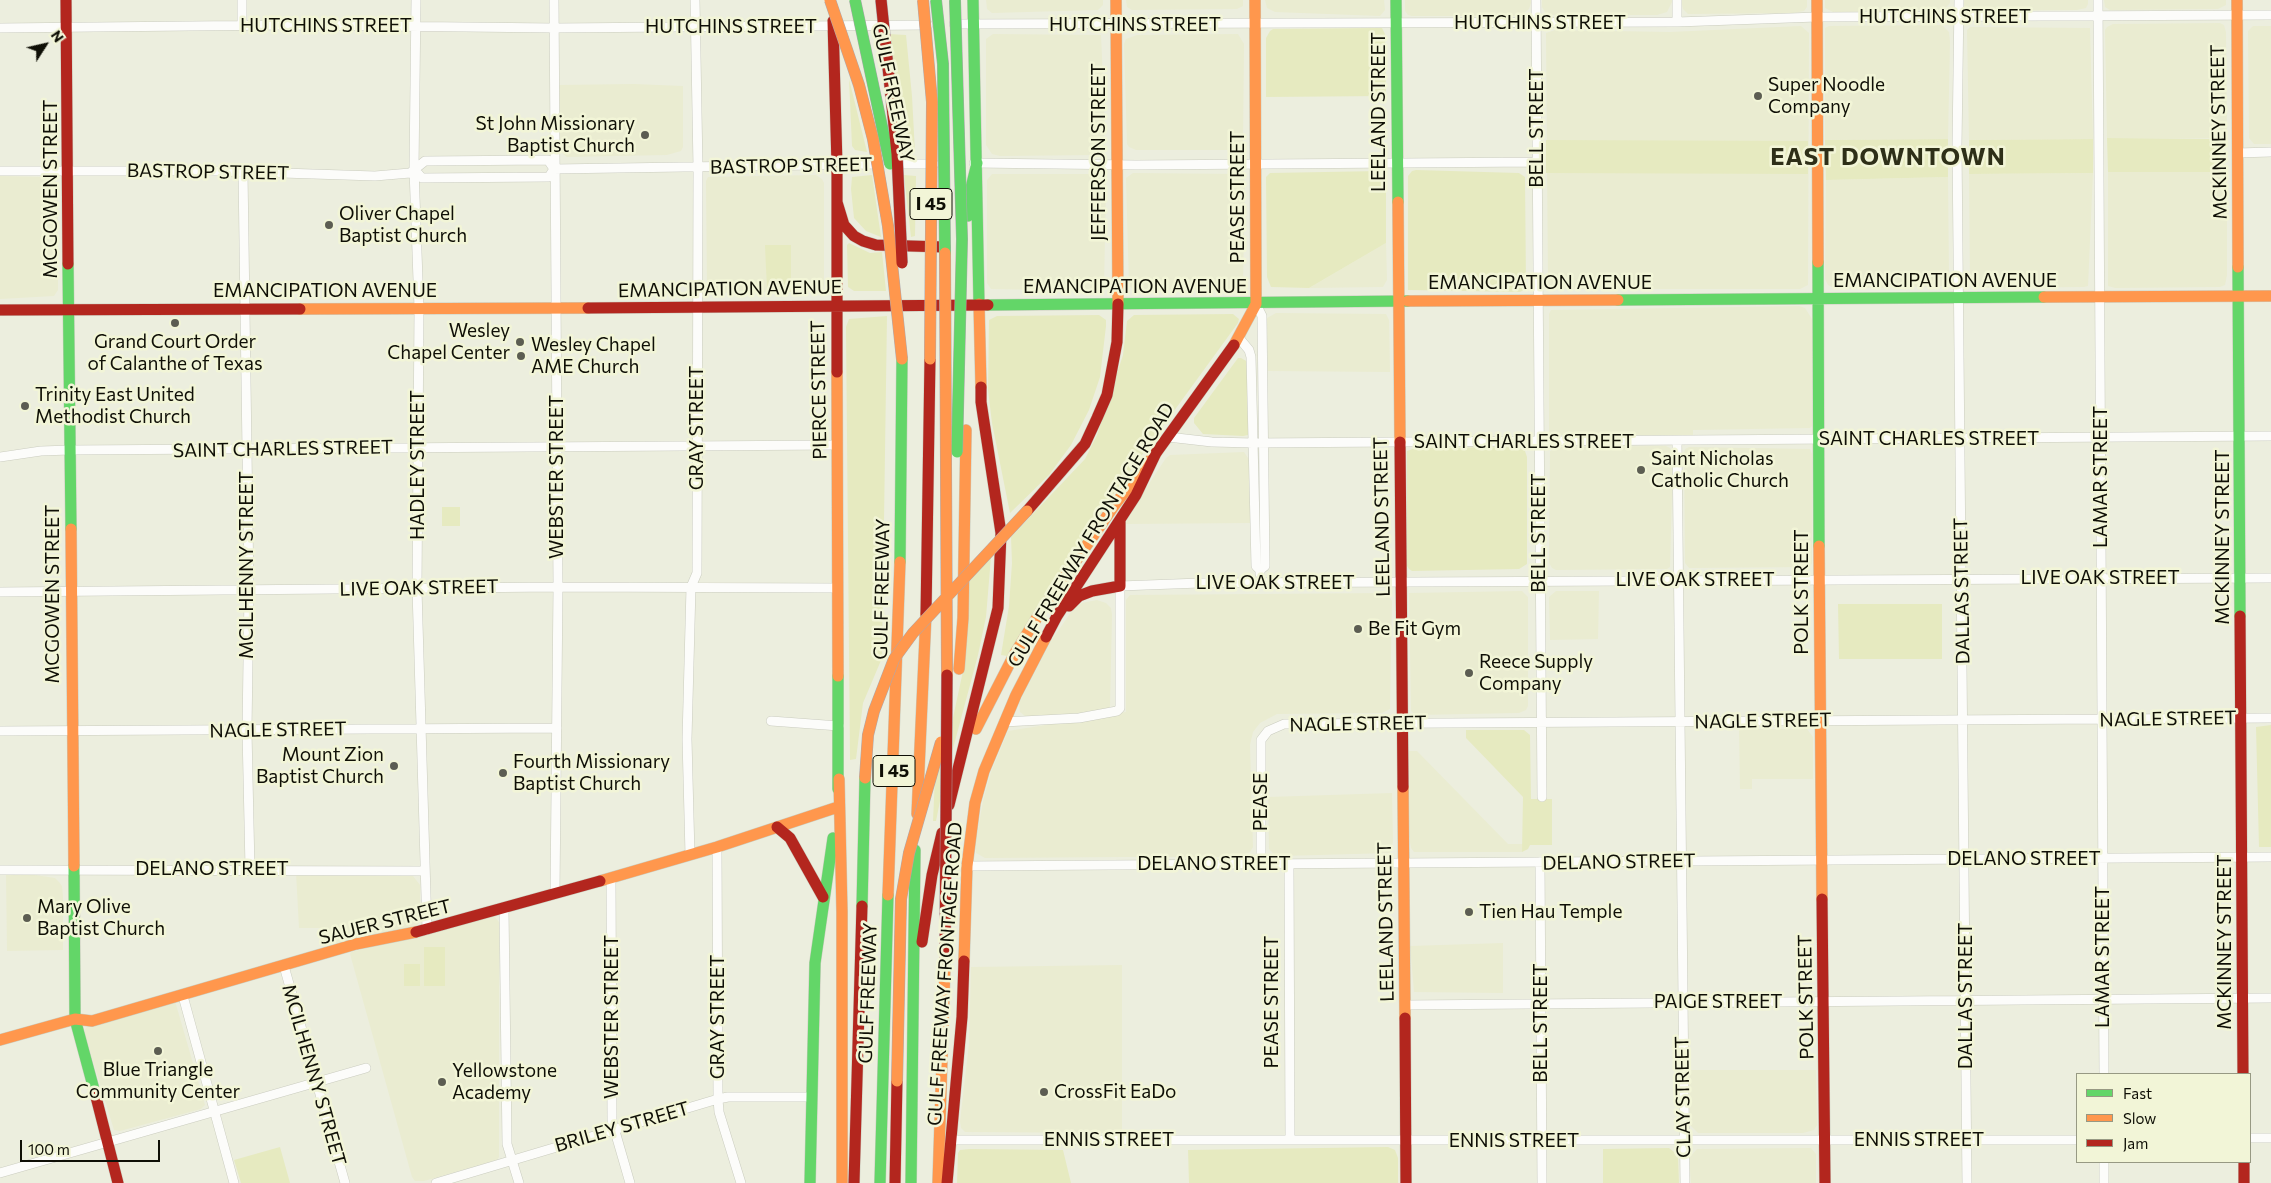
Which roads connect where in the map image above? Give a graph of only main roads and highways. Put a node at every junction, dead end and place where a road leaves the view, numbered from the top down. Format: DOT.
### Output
graph roads {
  1 [pos="66,0"];
  2 [pos="832,0"];
  3 [pos="855,0"];
  4 [pos="881,0"];
  5 [pos="923,0"];
  6 [pos="936,0"];
  7 [pos="955,0"];
  8 [pos="973,0"];
  9 [pos="1116,0"];
  10 [pos="1255,0"];
  11 [pos="1396,0"];
  12 [pos="1817,0"];
  13 [pos="2236,0"];
  14 [pos="977,163"];
  15 [pos="837,202"];
  16 [pos="968,259"];
  17 [pos="902,264"];
  18 [pos="2238,296"];
  19 [pos="2271,296"];
  20 [pos="1818,299"];
  21 [pos="1398,301"];
  22 [pos="973,304"];
  23 [pos="1118,304"];
  24 [pos="1256,304"];
  25 [pos="836,305"];
  26 [pos="70,308"];
  27 [pos="0,310"];
  28 [pos="902,359"];
  29 [pos="1156,454"];
  30 [pos="1120,520"];
  31 [pos="948,573"];
  32 [pos="1057,616"];
  33 [pos="960,763"];
  34 [pos="839,779"];
  35 [pos="835,808"];
  36 [pos="777,827"];
  37 [pos="822,897"];
  38 [pos="914,990"];
  39 [pos="75,1019"];
  40 [pos="0,1040"];
  41 [pos="2244,1073"];
  42 [pos="2244,1163"];
  43 [pos="118,1183"];
  44 [pos="810,1183"];
  45 [pos="842,1183"];
  46 [pos="854,1183"];
  47 [pos="880,1183"];
  48 [pos="895,1183"];
  49 [pos="911,1183"];
  50 [pos="938,1183"];
  51 [pos="947,1183"];
  52 [pos="1406,1183"];
  53 [pos="1825,1183"];
  54 [pos="2244,1183"];
  1 -- 26 [label="main road, MCGOWEN STREET"];
  2 -- 15 [label="main road, PIERCE STREET"];
  2 -- 28 [label="main road, bridge"];
  3 -- 17 [label="main road, GULF FREEWAY / I 45, bridge"];
  4 -- 17 [label="main road, bridge"];
  5 -- 38 [label="main road, GULF FREEWAY / I 45, bridge"];
  6 -- 31 [label="main road, bridge"];
  7 -- 31 [label="main road, bridge"];
  8 -- 14 [label="main road"];
  9 -- 23 [label="main road, JEFFERSON STREET"];
  10 -- 24 [label="main road, PEASE STREET"];
  11 -- 21 [label="main road, LEELAND STREET"];
  12 -- 20 [label="main road, POLK STREET"];
  13 -- 18 [label="main road, MCKINNEY STREET"];
  14 -- 16 [label="main road"];
  14 -- 22 [label="main road"];
  15 -- 16 [label="main road"];
  15 -- 25 [label="main road, PIERCE STREET"];
  16 -- 22 [label="main road"];
  17 -- 28 [label="main road, GULF FREEWAY / I 45, bridge"];
  18 -- 19 [label="main road, EMANCIPATION AVENUE"];
  18 -- 20 [label="main road, EMANCIPATION AVENUE"];
  18 -- 41 [label="main road, MCKINNEY STREET"];
  20 -- 21 [label="main road, EMANCIPATION AVENUE"];
  20 -- 53 [label="main road, POLK STREET"];
  21 -- 24 [label="main road, EMANCIPATION AVENUE"];
  21 -- 52 [label="main road, LEELAND STREET"];
  22 -- 23 [label="main road, EMANCIPATION AVENUE"];
  22 -- 25 [label="main road, EMANCIPATION AVENUE"];
  22 -- 33 [label="main road"];
  22 -- 48 [label="main road, GULF FREEWAY / I 45, bridge"];
  23 -- 24 [label="main road, EMANCIPATION AVENUE"];
  23 -- 46 [label="main road, JEFFERSON STREET, bridge"];
  24 -- 29 [label="main road, GULF FREEWAY FRONTAGE ROAD"];
  25 -- 26 [label="main road, EMANCIPATION AVENUE"];
  25 -- 34 [label="main road, PIERCE STREET"];
  26 -- 27 [label="main road, EMANCIPATION AVENUE"];
  26 -- 39 [label="main road, MCGOWEN STREET"];
  28 -- 47 [label="main road, GULF FREEWAY / I 45"];
  29 -- 30 [label="main road, GULF FREEWAY FRONTAGE ROAD"];
  29 -- 33 [label="main road"];
  30 -- 32 [label="main road, GULF FREEWAY FRONTAGE ROAD"];
  30 -- 32 [label="main road"];
  31 -- 50 [label="main road, bridge"];
  32 -- 51 [label="main road, GULF FREEWAY FRONTAGE ROAD"];
  33 -- 38 [label="main road"];
  34 -- 35 [label="main road"];
  34 -- 45 [label="main road"];
  35 -- 36 [label="main road, SAUER STREET"];
  35 -- 37 [label="main road"];
  36 -- 37 [label="main road"];
  36 -- 39 [label="main road, SAUER STREET"];
  37 -- 44 [label="main road"];
  38 -- 49 [label="main road, GULF FREEWAY / I 45"];
  39 -- 40 [label="main road, SAUER STREET"];
  39 -- 43 [label="main road, MCGOWEN STREET"];
  42 -- 54 [label="main road"];
}
